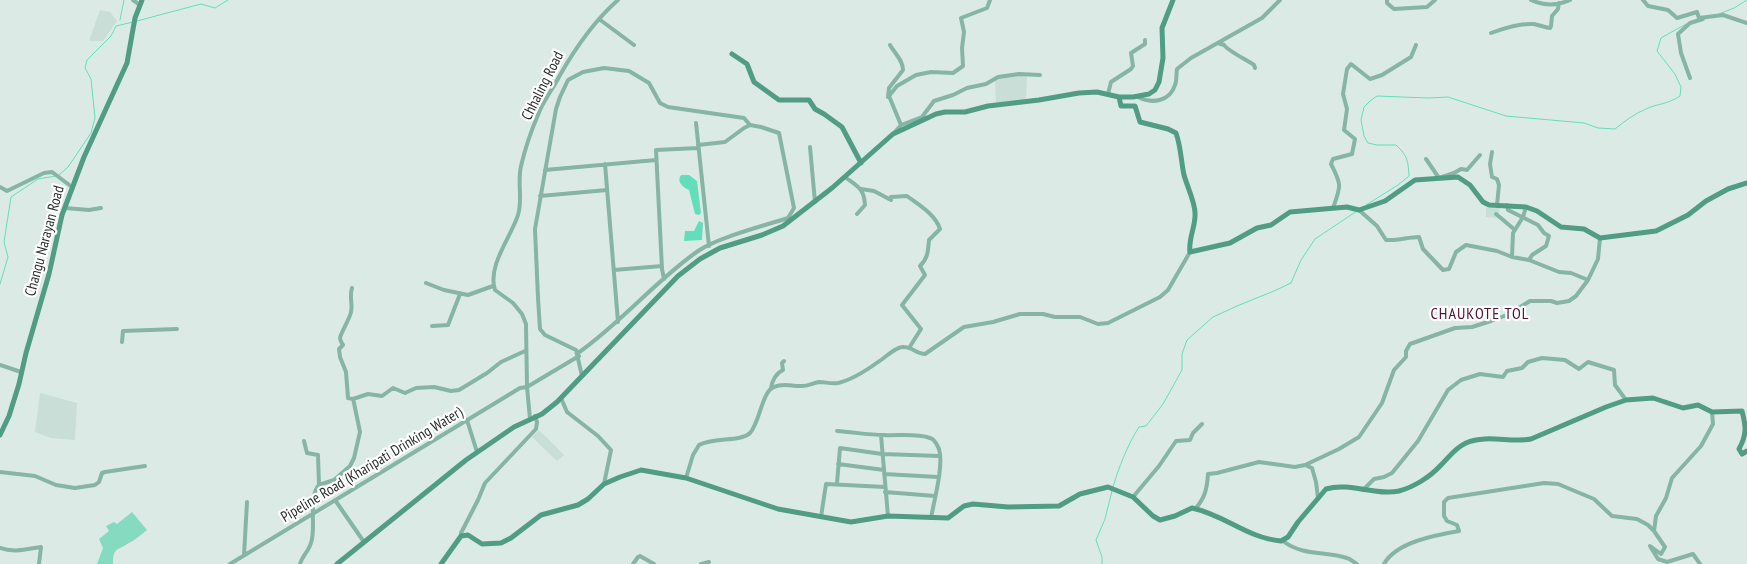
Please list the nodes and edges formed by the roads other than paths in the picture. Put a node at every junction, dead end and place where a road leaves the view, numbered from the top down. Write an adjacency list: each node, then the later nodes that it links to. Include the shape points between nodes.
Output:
1 (133, 0): 11 (street)
2 (618, 0): 14 (street, Chhaling Road)
3 (990, 0): 29 (street, via 987,8 961,18 963,66 953,73 916,75 897,86)
4 (1173, 0): 28 (main road, via 1162,28 1163,58 1159,82 1155,90)
5 (1280, 0): 18 (street, via 1262,18)
6 (1386, 0): 7 (street, via 1394,9 1427,8)
7 (1434, 0)
8 (1531, 0): 12 (street, via 1542,5)
9 (1570, 0): 12 (street)
10 (1643, 0): 13 (street, via 1648,6 1668,10 1677,18 1697,12 1699,18)
11 (141, 3): 47 (main road, Changu Narayan Road, via 127,63)
12 (1559, 4): 16 (street, via 1550,28 1517,25)
13 (1714, 16): 15 (street, via 1723,15); 25 (street, via 1690,23 1678,34)
14 (599, 19): 19 (street); 73 (street, Chhaling Road, via 572,53 538,115 521,167 518,215 499,256)
15 (1747, 22)
16 (1491, 33)
17 (1145, 40): 26 (street, via 1145,44 1131,54 1131,69 1111,82)
18 (1218, 43): 23 (street, via 1239,54); 28 (street, via 1177,69 1175,86 1167,98 1145,101)
19 (634, 45)
20 (890, 45): 29 (street, via 903,70 889,88)
21 (1416, 45): 57 (street, via 1410,57 1382,75 1370,78 1351,64 1347,69 1344,130 1354,139 1352,154 1333,159 1331,164 1340,189)
22 (732, 54): 40 (main road, via 747,64 754,82 780,100 809,100 814,109 842,127)
23 (1255, 68)
24 (1040, 75): 31 (street, via 998,77 986,84 967,88 934,101 922,117)
25 (1690, 78)
26 (1108, 94): 27 (main road); 33 (main road, via 1079,93 964,112 945,112)
27 (1119, 96): 28 (main road); 65 (main road, via 1121,106 1135,106 1140,122 1176,132 1195,213)
28 (1138, 97)
29 (889, 99): 31 (street)
30 (696, 123): 34 (street)
31 (901, 125): 33 (street)
32 (750, 126): 34 (street, via 725,142); 42 (street, via 744,118 668,107 660,103 649,83 629,71 604,68 583,72 568,80 560,97); 64 (street, Pipeline Road (Kharipati Drinking Water), via 780,135 794,208 788,218)
33 (893, 134): 40 (main road)
34 (698, 147): 39 (street, via 656,150); 64 (street)
35 (810, 147): 51 (street)
36 (1492, 152): 52 (street, via 1492,177 1498,179 1499,184)
37 (1480, 155): 44 (street, via 1467,170 1461,169)
38 (1426, 159): 44 (street)
39 (656, 160): 41 (street); 68 (street)
40 (861, 163): 43 (main road)
41 (606, 164): 42 (street); 49 (street)
42 (544, 170): 50 (street)
43 (845, 177): 48 (street); 51 (main road)
44 (1439, 178): 52 (main road, via 1458,178 1470,185 1483,202); 58 (main road, via 1415,180 1385,201)
45 (1747, 184): 63 (main road, via 1728,189 1656,231)
46 (0, 187): 47 (street, via 7,191 52,172)
47 (72, 187): 55 (main road, Changu Narayan Road)
48 (861, 189): 59 (street, via 865,205); 80 (street, via 874,191 891,200 891,197 907,196 930,213 940,229 929,240 928,253 920,266 924,275 902,305 920,329)
49 (607, 190): 50 (street); 69 (street)
50 (540, 196): 82 (street, via 535,229 540,329 544,335 576,350)
51 (815, 202): 86 (main road, via 778,228 720,248 693,263)
52 (1497, 205): 53 (main road)
53 (1507, 205): 54 (main road); 61 (street, via 1508,210)
54 (1526, 207): 61 (street); 63 (main road, via 1560,227 1584,229)
55 (65, 208): 56 (street); 85 (main road, Changu Narayan Road)
56 (101, 208)
57 (1333, 208): 58 (main road); 65 (main road, via 1290,212 1271,225 1257,228 1230,243)
58 (1358, 210): 66 (street, via 1377,226 1386,240 1419,237 1423,249 1443,270 1449,268 1456,252 1466,245)
59 (857, 214)
60 (1496, 214): 62 (street)
61 (1523, 216): 62 (street); 67 (street, via 1549,236 1546,246)
62 (1515, 230): 66 (street)
63 (1600, 238): 71 (street, via 1598,259)
64 (709, 246): 70 (street, Pipeline Road (Kharipati Drinking Water))
65 (1190, 252): 80 (street, via 1168,290 1160,297 1108,323 1020,314 964,327 925,354)
66 (1512, 257): 67 (street)
67 (1529, 260): 71 (street)
68 (662, 266): 69 (street); 70 (street)
69 (614, 270): 76 (street)
70 (664, 279): 76 (street, Pipeline Road (Kharipati Drinking Water))
71 (1588, 280): 106 (street, via 1569,301 1530,301 1508,315 1455,328 1410,344 1406,357 1394,370 1382,403 1359,437)
72 (426, 283): 75 (street)
73 (493, 286): 75 (street, via 468,295); 81 (street, via 522,314 526,324)
74 (352, 288): 90 (street, via 352,310 341,334 343,345 339,349 346,372 348,398)
75 (460, 294): 77 (street, via 448,325)
76 (618, 322): 82 (street, Pipeline Road (Kharipati Drinking Water))
77 (432, 326)
78 (176, 329): 79 (street, via 123,331)
79 (122, 342)
80 (908, 348): 88 (street, via 900,348 840,382)
81 (525, 350): 87 (street); 90 (street, via 459,390 416,388 405,393 393,388 382,396 368,394)
82 (578, 355): 86 (street); 87 (street, Pipeline Road (Kharipati Drinking Water))
83 (784, 361): 88 (street, via 783,370)
84 (0, 365): 85 (street)
85 (21, 372): 97 (main road, Changu Narayan Road, via 9,416)
86 (582, 376): 89 (main road)
87 (526, 387): 93 (street); 94 (street, Pipeline Road (Kharipati Drinking Water))
88 (771, 388): 110 (street, via 749,433 741,438 699,445)
89 (561, 398): 93 (main road, via 548,410); 113 (street, via 567,412 611,450)
90 (353, 399): 112 (street, via 360,432 354,458 334,480)
91 (1626, 400): 92 (main road, via 1653,398 1683,408 1698,405); 115 (main road, via 1531,439 1467,443 1454,450 1431,474 1407,488 1390,492); 115 (street, via 1615,385 1614,370 1588,362 1579,368 1565,360 1542,358 1528,362 1522,368 1506,371 1503,377 1480,374 1461,380 1448,390 1418,441 1392,473 1374,478)
92 (1712, 412): 100 (main road, via 1742,411 1746,426 1739,449 1742,454); 126 (street, via 1713,424 1700,446 1672,478 1656,516)
93 (532, 417): 101 (main road); 127 (street, via 537,422 536,429 485,482)
94 (468, 420): 101 (street); 119 (street, Pipeline Road (Kharipati Drinking Water))
95 (1202, 424): 117 (street, via 1190,440 1176,441 1160,466)
96 (837, 431): 98 (street)
97 (0, 435)
98 (881, 435): 102 (street); 103 (street, via 932,438)
99 (304, 441): 112 (street, via 307,453 318,455)
100 (1747, 451)
101 (477, 452): 129 (main road)
102 (882, 454): 103 (street); 104 (street, via 840,448); 108 (street)
103 (940, 456): 109 (street)
104 (838, 464): 108 (street); 111 (street)
105 (145, 466): 107 (street, via 105,472 95,485 75,488 34,476)
106 (1305, 466): 118 (street, via 1312,468); 121 (street, via 1259,462 1208,474 1203,500)
107 (0, 472)
108 (884, 472): 109 (street); 114 (street)
109 (938, 477): 116 (street)
110 (686, 478): 113 (main road, via 641,470); 124 (main road, via 778,509)
111 (837, 483): 114 (street); 124 (street, via 829,482 825,487)
112 (319, 484): 122 (street, via 314,492)
113 (604, 484): 127 (main road, via 584,502 541,516 501,543 482,544 468,535)
114 (885, 490): 116 (street); 123 (street)
115 (1363, 490): 118 (main road, via 1329,488)
116 (935, 496): 125 (street)
117 (1133, 497): 121 (main road, via 1160,520); 125 (main road, via 1108,487 1080,494 1059,506 973,504 964,506 950,518)
118 (1318, 498): 128 (main road)
119 (335, 500): 122 (street, Pipeline Road (Kharipati Drinking Water)); 129 (street)
120 (247, 502): 131 (street)
121 (1195, 509): 128 (main road, via 1222,518 1253,535)
122 (314, 512): 131 (street, Pipeline Road (Kharipati Drinking Water)); 135 (street, via 311,547)
123 (888, 516): 124 (main road, via 851,522); 125 (main road)
124 (821, 517)
125 (931, 518)
126 (1654, 531): 142 (street, via 1637,519 1612,516 1594,499 1558,484 1544,484 1448,498 1444,502 1444,516 1457,525 1459,531 1398,548); 143 (street, via 1665,548 1661,554 1650,546 1658,559 1667,562 1693,554)
127 (461, 536): 137 (main road)
128 (1283, 541): 141 (street, via 1291,547 1349,558)
129 (364, 542): 136 (main road)
130 (0, 548): 133 (street, via 18,551 41,546)
131 (244, 555): 134 (street, Pipeline Road (Kharipati Drinking Water))
132 (709, 562): 140 (street)
133 (38, 564)
134 (230, 564)
135 (300, 564)
136 (337, 564)
137 (441, 564)
138 (633, 564): 139 (street, via 640,556)
139 (654, 564)
140 (701, 564)
141 (1357, 564)
142 (1384, 564)
143 (1700, 564)

